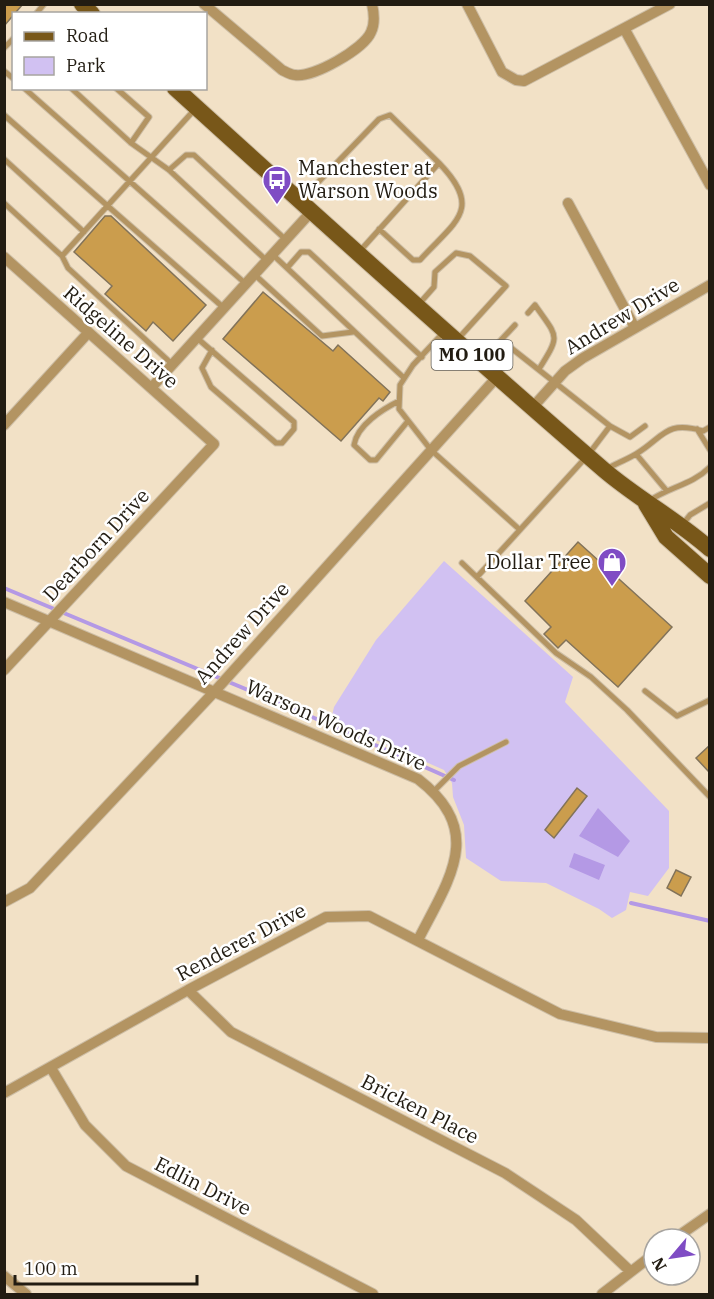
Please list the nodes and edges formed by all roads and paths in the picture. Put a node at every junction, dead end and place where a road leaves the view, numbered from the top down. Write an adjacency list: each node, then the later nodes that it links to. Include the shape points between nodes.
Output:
1 (204, 4): 2 (street, via 282,70 295,76 320,71 361,45 371,33 375,14)
2 (372, 4)
3 (467, 4): 5 (street, via 502,72 516,80 524,81)
4 (670, 4): 5 (street)
5 (625, 30): 18 (street)
6 (26, 90): 17 (lane)
7 (73, 90): 12 (lane)
8 (118, 90): 12 (lane, via 149,117)
9 (177, 90): 10 (main road, MO 100)
10 (196, 108): 13 (lane); 22 (main road, MO 100)
11 (4, 115): 21 (lane)
12 (131, 143): 13 (lane)
13 (150, 158): 16 (lane); 17 (lane)
14 (4, 159): 24 (lane)
15 (439, 163): 22 (lane, via 390,115 379,119); 23 (lane); 23 (lane, via 459,187 463,212 420,260 413,260)
16 (170, 170): 25 (lane, via 186,154 194,155); 29 (lane)
17 (129, 183): 21 (lane); 32 (lane)
18 (710, 185)
19 (568, 202): 38 (street)
20 (4, 203): 27 (lane)
21 (110, 205): 24 (lane); 35 (lane)
22 (305, 207): 25 (street); 26 (main road, MO 100)
23 (379, 229): 26 (lane)
24 (84, 232): 27 (lane)
25 (285, 239): 29 (street)
26 (358, 253): 34 (main road, MO 100)
27 (62, 256): 47 (lane, via 68,268)
28 (4, 257): 40 (street, Ridgeline Drive)
29 (269, 257): 30 (lane); 31 (street)
30 (287, 268): 39 (lane); 45 (lane, via 301,252 309,252)
31 (254, 274): 32 (street); 39 (lane, via 322,336)
32 (246, 284): 35 (street)
33 (710, 285): 38 (street, Andrew Drive)
34 (417, 306): 41 (main road, MO 100); 41 (lane, via 434,287 435,272 456,253 470,256 506,286)
35 (225, 308): 42 (street)
36 (528, 313): 48 (lane, via 535,305 554,332 556,342)
37 (515, 325): 43 (lane)
38 (634, 326): 51 (street, Andrew Drive)
39 (353, 332): 50 (lane)
40 (88, 333): 52 (street, Ridgeline Drive); 56 (street)
41 (451, 336): 45 (lane); 46 (main road, MO 100)
42 (197, 338): 44 (lane); 47 (street)
43 (501, 340): 46 (lane); 48 (lane)
44 (212, 350): 44 (lane, via 294,422 294,429 282,443 276,443 211,387 202,368)
45 (422, 357): 50 (lane)
46 (479, 362): 49 (main road, MO 100)
47 (173, 365): 52 (street)
48 (539, 369): 51 (lane)
49 (497, 377): 54 (main road, MO 100); 62 (street, Andrew Drive)
50 (404, 378): 53 (lane)
51 (555, 381): 54 (street, Andrew Drive); 57 (lane)
52 (152, 387): 61 (street, Ridgeline Drive)
53 (399, 401): 55 (lane, via 399,409); 55 (lane, via 377,415 356,436 354,445 370,460 376,460)
54 (532, 408): 65 (main road, MO 100)
55 (408, 422): 62 (lane)
56 (4, 425)
57 (610, 426): 58 (lane, via 630,437); 65 (lane)
58 (645, 426)
59 (710, 427): 60 (lane)
60 (697, 429): 63 (lane); 64 (lane, via 667,429)
61 (214, 444): 79 (street, Dearborn Drive)
62 (431, 450): 73 (lane); 81 (street, Andrew Drive)
63 (710, 450)
64 (636, 454): 67 (lane); 68 (lane)
65 (588, 455): 67 (main road, MO 100); 73 (lane)
66 (710, 467): 68 (lane, via 689,483)
67 (604, 470): 69 (main road, MO 100)
68 (666, 490): 69 (lane)
69 (645, 503): 72 (main road, MO 100); 76 (main road, MO 100, via 666,537)
70 (707, 504): 71 (lane); 72 (lane)
71 (710, 511)
72 (682, 525): 74 (main road, MO 100)
73 (519, 529): 77 (lane)
74 (710, 549)
75 (462, 563): 77 (lane)
76 (710, 576)
77 (477, 577): 86 (lane, via 556,653 591,677 627,710)
78 (4, 602): 79 (street, Warson Woods Drive)
79 (52, 618): 80 (street, Dearborn Drive); 81 (street, Warson Woods Drive)
80 (4, 670)
81 (222, 684): 85 (street, Warson Woods Drive, via 418,779); 87 (street, Andrew Drive, via 30,888)
82 (645, 691): 83 (lane, via 677,716)
83 (710, 700)
84 (506, 742): 85 (lane, via 459,766)
85 (434, 791): 88 (street, Warson Woods Drive, via 453,822 457,846 454,868)
86 (710, 797)
87 (4, 902)
88 (418, 940): 89 (street, Renderer Drive, via 369,916 326,917); 90 (street, Renderer Drive, via 561,1014 656,1037)
89 (188, 990): 91 (street, Renderer Drive); 96 (street, Bricken Place, via 231,1032 505,1173 576,1220)
90 (710, 1038)
91 (51, 1068): 92 (street, Renderer Drive); 99 (street, Edlin Drive, via 85,1125 126,1166)
92 (4, 1093)
93 (709, 1214): 94 (street)
94 (691, 1227)
95 (642, 1262): 96 (street)
96 (630, 1271): 100 (street)
97 (4, 1276): 98 (street)
98 (26, 1294)
99 (373, 1294)
100 (602, 1294)

